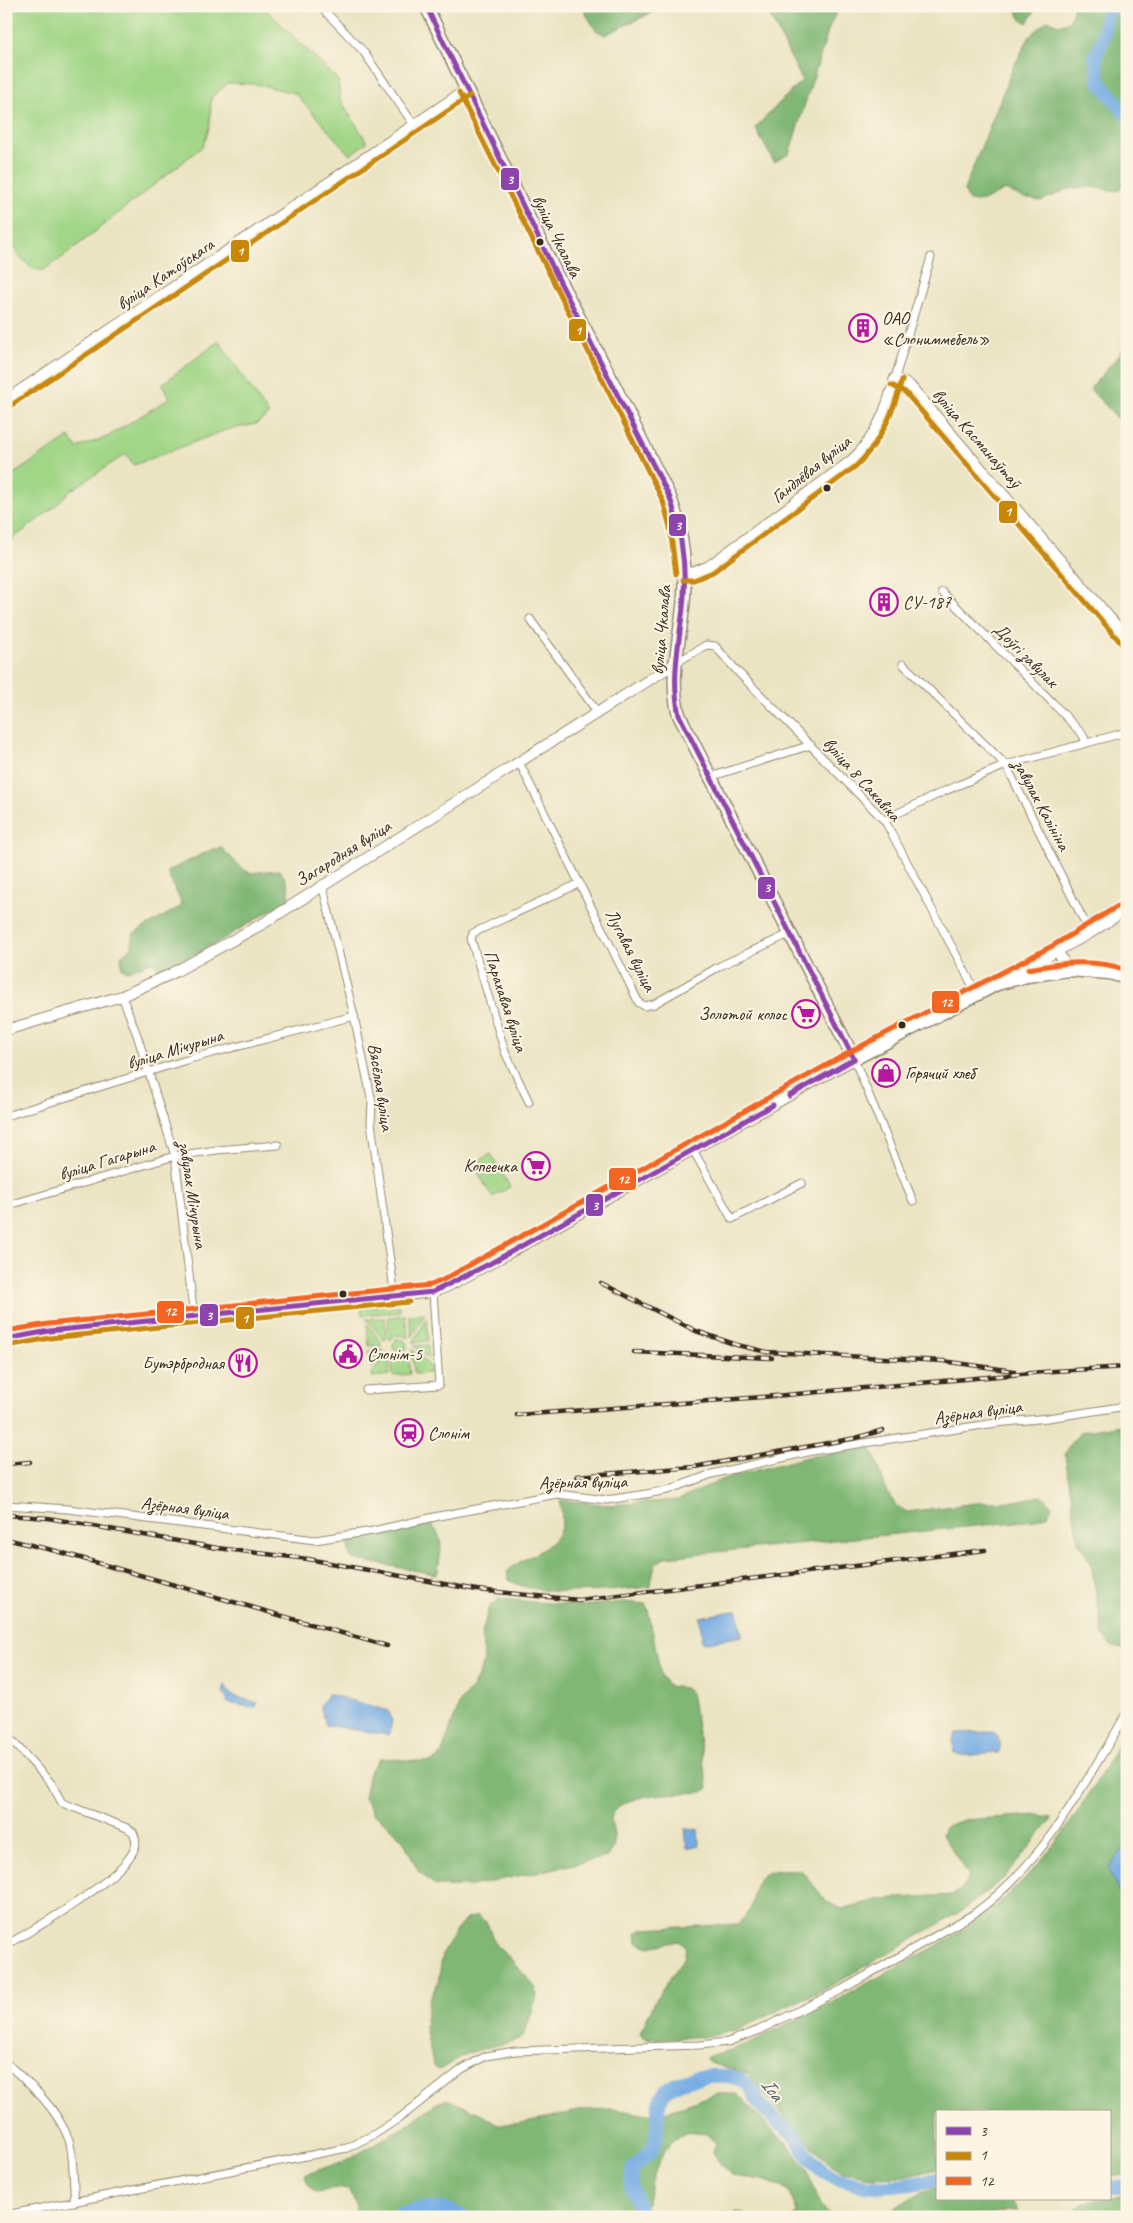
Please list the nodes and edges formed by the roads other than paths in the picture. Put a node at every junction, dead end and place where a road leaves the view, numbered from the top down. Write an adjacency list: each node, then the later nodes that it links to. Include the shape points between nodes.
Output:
1 (320, 6): 4 (street, via 363,51)
2 (426, 6): 3 (highway, вуліца Чкалава)
3 (466, 90): 4 (main road, вуліца Катоўскага); 8 (highway, вуліца Чкалава, via 670,498 681,539)
4 (414, 125): 7 (main road, вуліца Катоўскага)
5 (931, 256): 6 (street, Гандлёвая вуліца)
6 (895, 378): 8 (main road, Гандлёвая вуліца, via 876,430 862,451 710,566); 11 (main road, вуліца Касманаўтаў, via 910,386)
7 (6, 400)
8 (683, 574): 12 (highway, вуліца Чкалава)
9 (942, 592): 16 (street, Доўгі завулак, via 1052,702 1083,735)
10 (530, 619): 14 (street)
11 (1127, 638)
12 (676, 663): 14 (main road, Загародняя вуліца); 17 (street, вуліца 8 Сакавіка, via 706,645 715,646); 20 (highway, вуліца Чкалава, via 674,688 679,715)
13 (903, 664): 19 (street, завулак Калініна)
14 (598, 713): 18 (main road, Загародняя вуліца)
15 (1127, 732): 16 (street)
16 (1086, 743): 19 (street)
17 (811, 745): 20 (street); 21 (street, вуліца 8 Сакавіка)
18 (519, 762): 22 (street, Лугавая вуліца); 23 (main road, Загародняя вуліца)
19 (1006, 765): 21 (street, via 898,812); 25 (street, завулак Калініна)
20 (710, 777): 26 (highway, вуліца Чкалава)
21 (885, 821): 31 (street, вуліца 8 Сакавіка)
22 (580, 883): 26 (street, Лугавая вуліца, via 640,1003 645,1006); 37 (street, Парахавая вуліца, via 473,933 471,939 505,1052)
23 (322, 884): 32 (main road, Загародняя вуліца, via 220,948); 33 (street, Вясёлая вуліца)
24 (1127, 909): 25 (main road)
25 (1090, 933): 27 (main road)
26 (789, 934): 35 (highway, вуліца Чкалава)
27 (1058, 952): 28 (main road); 30 (main road)
28 (1068, 970): 29 (highway, via 1109,973); 30 (highway)
29 (1127, 978)
30 (997, 984): 31 (highway)
31 (977, 994): 35 (highway)
32 (122, 996): 34 (main road, Загародняя вуліца); 36 (street, завулак Мічурына)
33 (354, 1016): 36 (street, вуліца Мічурына); 46 (street, Вясёлая вуліца, via 372,1102 371,1123)
34 (6, 1030)
35 (854, 1059): 40 (main road); 43 (street, вуліца Чкалава)
36 (149, 1072): 38 (street, вуліца Мічурына); 41 (street, завулак Мічурына)
37 (529, 1102)
38 (6, 1116)
39 (278, 1145): 41 (street, вуліца Гагарына)
40 (693, 1150): 42 (street, via 732,1218); 45 (main road)
41 (175, 1156): 44 (street, вуліца Гагарына); 47 (street, завулак Мічурына)
42 (802, 1183)
43 (913, 1201)
44 (6, 1206)
45 (433, 1292): 46 (main road); 49 (street, via 439,1385)
46 (394, 1296): 47 (main road)
47 (194, 1317): 48 (main road, via 49,1330)
48 (6, 1339)
49 (366, 1390)
50 (1127, 1406): 51 (street, Азёрная вуліца, via 812,1451 712,1474 668,1490 646,1494 607,1500 557,1494 373,1532 315,1540 68,1509)
51 (6, 1506)
52 (1127, 1712): 56 (street, via 1050,1838 1016,1879 991,1901 849,1985 760,2030 728,2042 700,2045 515,2051 486,2056 462,2069 401,2117 346,2148)
53 (7, 1738): 54 (street, via 51,1783 62,1804 127,1828 133,1832 136,1845 122,1867 55,1917)
54 (6, 1945)
55 (6, 2063): 56 (street, via 41,2095 55,2113 69,2142)
56 (75, 2202): 57 (street)
57 (6, 2215)

